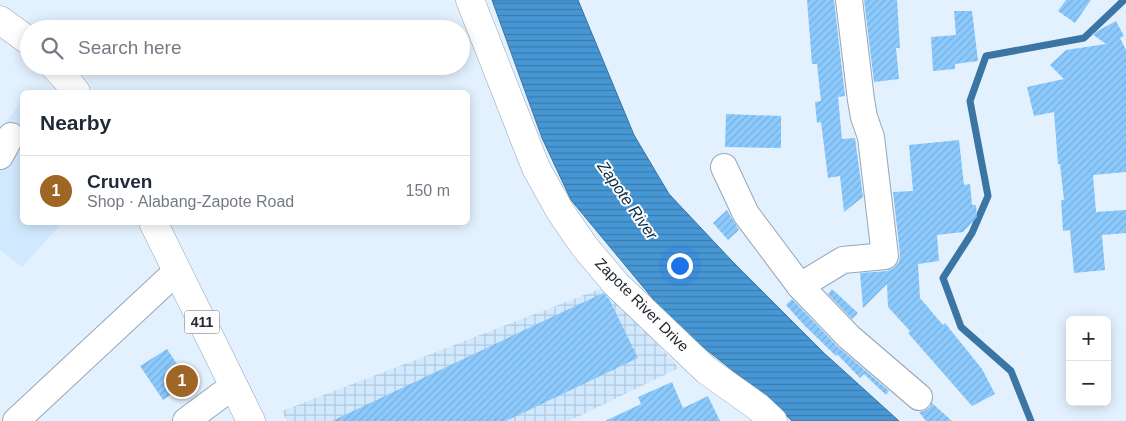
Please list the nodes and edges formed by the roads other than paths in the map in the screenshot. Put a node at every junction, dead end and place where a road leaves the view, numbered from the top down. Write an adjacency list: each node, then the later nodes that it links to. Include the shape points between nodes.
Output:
1 (470, 0): 16 (main road, Zapote River Drive, via 536,168 584,246 616,284 706,370)
2 (849, 0): 10 (lane, via 861,100 871,137 885,256 843,260)
3 (0, 20): 4 (main road)
4 (20, 34)
5 (62, 75): 6 (main road)
6 (74, 90)
7 (724, 166): 10 (lane, via 746,214)
8 (154, 225): 9 (main road, 411)
9 (176, 271): 11 (main road, 411); 13 (lane)
10 (800, 286): 12 (lane, via 849,337)
11 (235, 388): 14 (lane); 15 (main road, 411)
12 (919, 398)
13 (16, 421)
14 (186, 421)
15 (251, 421)
16 (773, 421)

